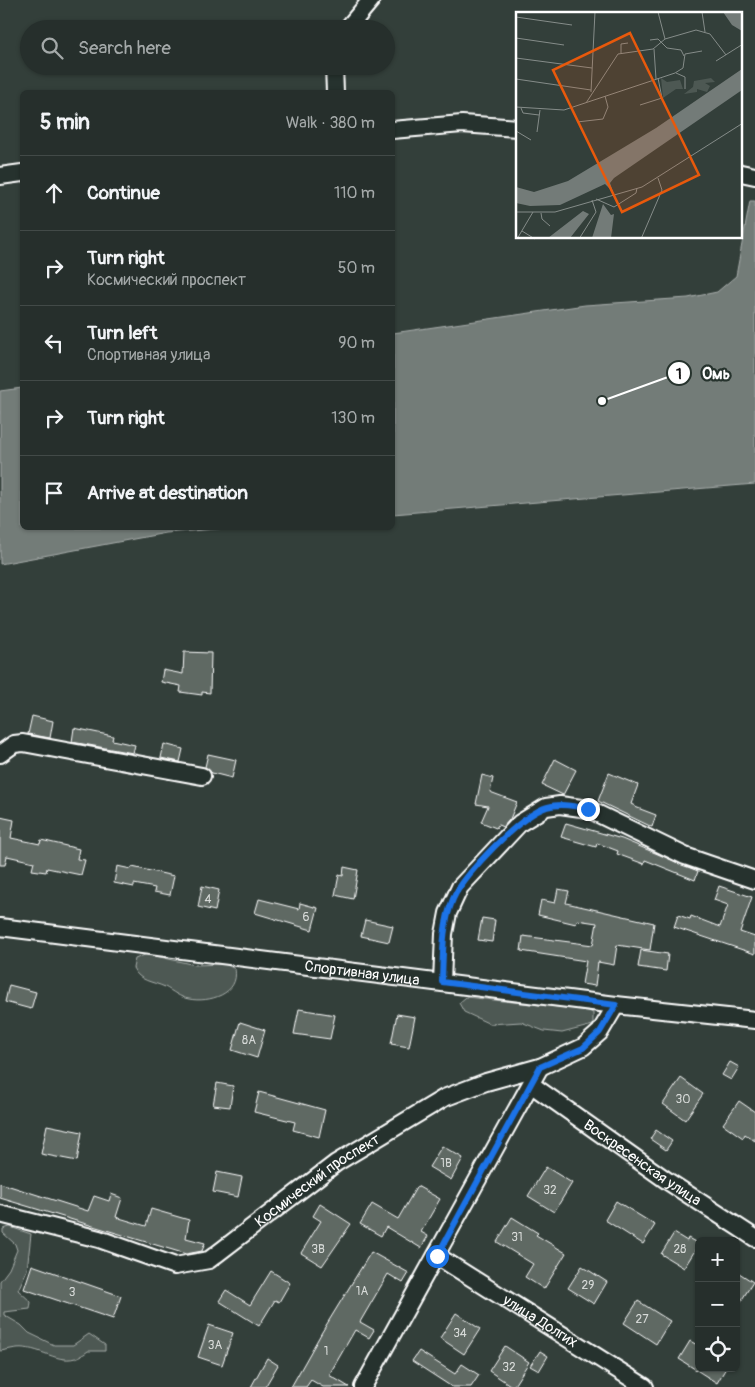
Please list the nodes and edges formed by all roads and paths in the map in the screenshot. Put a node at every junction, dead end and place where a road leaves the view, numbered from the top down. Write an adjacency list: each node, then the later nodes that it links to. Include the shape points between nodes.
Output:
1 (371, 0): 2 (street)
2 (354, 20)
3 (334, 75): 4 (street)
4 (335, 90)
5 (516, 128): 6 (street, via 462,124)
6 (395, 130)
7 (20, 173): 9 (street)
8 (742, 173): 10 (street)
9 (0, 176)
10 (755, 176)
11 (0, 754): 12 (street, via 23,742)
12 (202, 776)
13 (755, 880): 15 (street, via 685,856 588,809 560,805 546,807 514,828 460,887 448,914 444,934)
14 (0, 927): 15 (street, Спортивная улица)
15 (442, 982): 16 (street, Спортивная улица)
16 (616, 1005): 17 (street, Спортивная улица); 18 (street, Космический проспект, via 600,1032 583,1048)
17 (755, 1020)
18 (540, 1067): 19 (street); 20 (street, Космический проспект, via 452,1095 399,1124 336,1163 209,1260 175,1266 99,1239)
19 (532, 1085): 21 (street, Воскресенская улица); 22 (street)
20 (0, 1214)
21 (755, 1238)
22 (437, 1256): 23 (street); 24 (street, улица Долгих)
23 (363, 1387)
24 (645, 1387)

